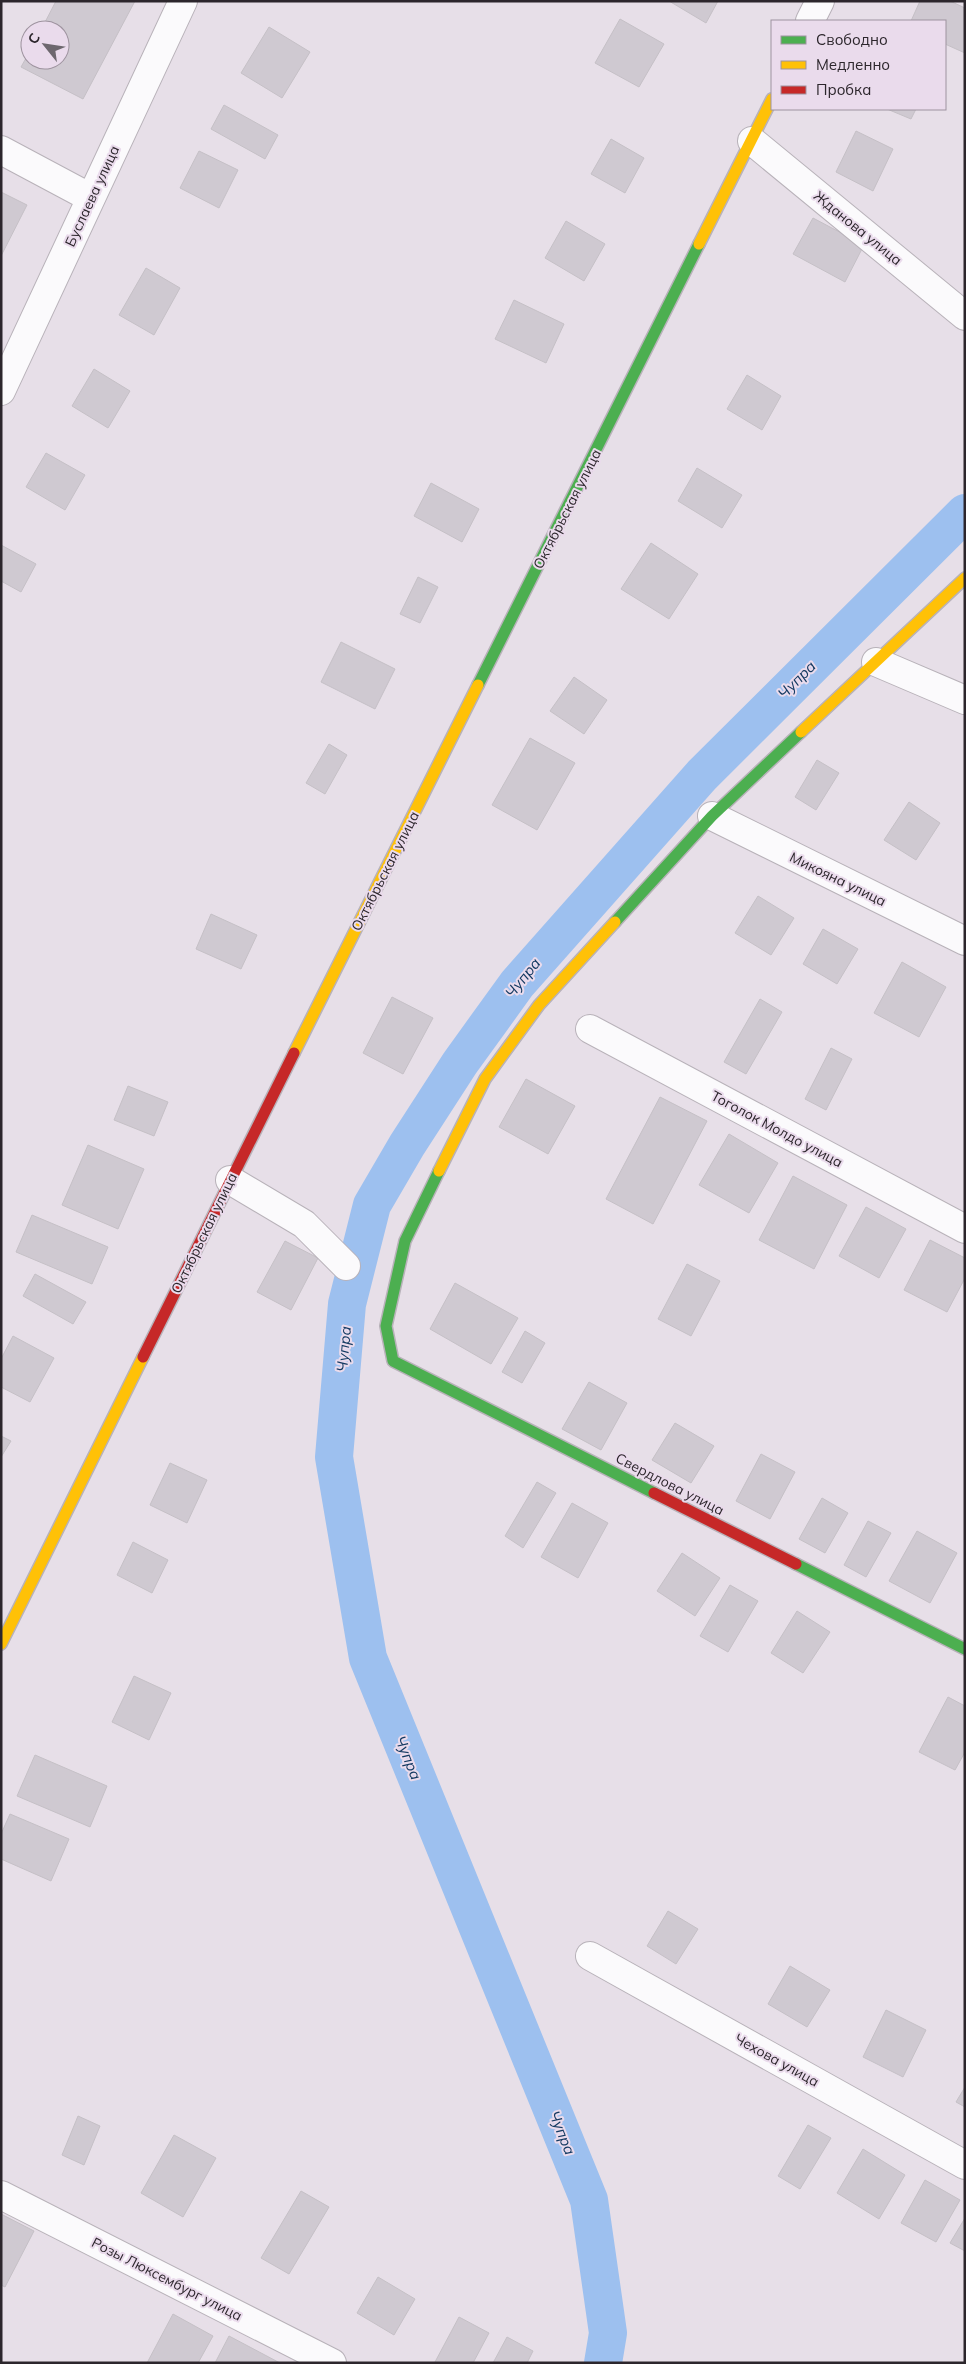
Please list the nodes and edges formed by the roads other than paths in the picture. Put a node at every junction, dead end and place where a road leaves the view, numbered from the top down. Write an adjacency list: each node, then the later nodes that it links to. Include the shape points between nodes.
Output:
1 (183, 1): 7 (street, Буслаева улица)
2 (820, 1): 3 (street)
3 (810, 20)
4 (771, 101): 5 (street, Октябрьская улица)
5 (752, 141): 8 (street, Жданова улица); 16 (street, Октябрьская улица)
6 (1, 150): 7 (street)
7 (91, 198): 9 (street, Буслаева улица)
8 (965, 316)
9 (1, 391)
10 (965, 578): 11 (street)
11 (876, 662): 12 (street); 13 (street)
12 (965, 700)
13 (712, 816): 14 (street, Микояна улица); 20 (street, Свердлова улица, via 539,1005 485,1079 405,1241 386,1326 393,1361)
14 (965, 941)
15 (590, 1029): 17 (street, Тоголок Молдо улица)
16 (230, 1180): 18 (street, via 304,1224); 19 (street, Октябрьская улица)
17 (965, 1229)
18 (346, 1266)
19 (1, 1644)
20 (965, 1649)
21 (590, 1956): 22 (street, Чехова улица)
22 (965, 2165)
23 (1, 2196): 24 (street, Розы Люксембург улица)
24 (332, 2363)

